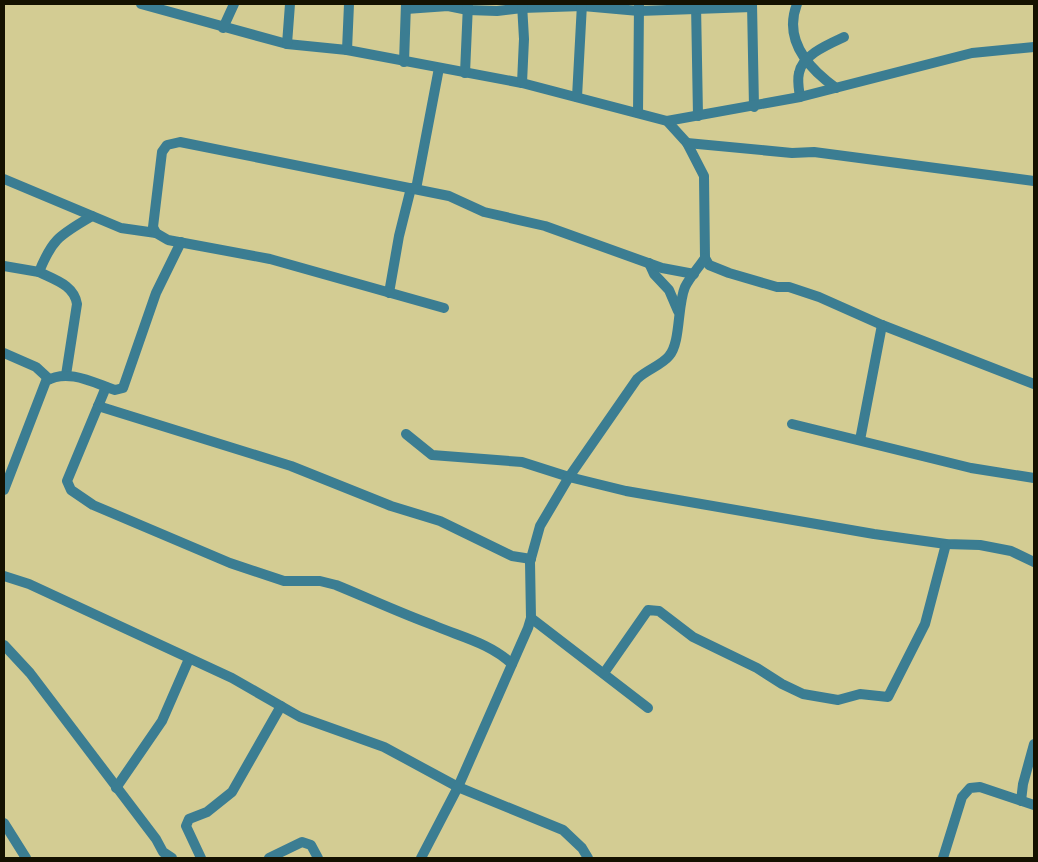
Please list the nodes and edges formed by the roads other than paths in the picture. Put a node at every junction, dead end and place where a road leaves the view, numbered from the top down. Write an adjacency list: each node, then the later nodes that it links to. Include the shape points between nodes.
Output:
1 (141, 4): 13 (street)
2 (234, 4): 14 (street)
3 (290, 4): 16 (street)
4 (349, 4): 18 (street)
5 (797, 4): 19 (street, via 792,15 792,30)
6 (582, 5): 8 (street); 12 (street); 25 (street)
7 (406, 6): 11 (street); 20 (street)
8 (522, 6): 11 (street, via 497,11); 23 (street)
9 (696, 6): 10 (street); 12 (street); 29 (street)
10 (752, 6): 27 (street)
11 (468, 7): 22 (street)
12 (639, 7): 28 (street)
13 (178, 9): 14 (street)
14 (223, 28): 16 (street)
15 (844, 37): 19 (street, via 820,48)
16 (287, 44): 18 (street)
17 (1034, 47): 24 (street, via 972,53)
18 (347, 50): 20 (street)
19 (806, 61): 24 (street); 26 (street, via 798,76)
20 (404, 62): 21 (street)
21 (439, 68): 22 (street); 34 (street)
22 (465, 72): 23 (street)
23 (522, 83): 25 (street)
24 (836, 88): 26 (street)
25 (577, 97): 28 (street)
26 (800, 97): 27 (street)
27 (754, 107): 29 (street)
28 (638, 112): 30 (street)
29 (698, 116): 30 (street)
30 (667, 121): 31 (street)
31 (687, 143): 33 (street, via 792,153 814,152); 38 (street, via 704,176)
32 (4, 179): 35 (street)
33 (1034, 181)
34 (413, 189): 36 (street, via 180,142 167,145 162,152 153,218); 39 (street, via 448,196 484,212 545,226); 43 (street, via 399,236)
35 (92, 216): 36 (street, via 121,228); 41 (street, via 57,238 47,250)
36 (156, 233): 37 (street, via 168,240)
37 (181, 242): 43 (street, via 270,259); 51 (street, via 156,293 123,388)
38 (705, 258): 42 (street); 46 (street, via 709,265 730,273 798,290)
39 (650, 263): 42 (street); 45 (street)
40 (4, 266): 41 (street)
41 (39, 272): 48 (street, via 71,288 76,296)
42 (694, 274): 45 (street)
43 (389, 293): 44 (street)
44 (444, 308)
45 (678, 310): 56 (street, via 674,345 669,356 638,379)
46 (882, 325): 50 (street); 55 (street)
47 (4, 354): 49 (street, via 36,367)
48 (66, 375): 49 (street); 51 (street)
49 (49, 379): 58 (street, via 43,387)
50 (1034, 384)
51 (106, 387): 52 (street)
52 (98, 406): 60 (street, via 291,466 391,506 440,521 512,556); 66 (street, via 67,481 71,490 93,505 230,563 284,581 320,581 336,585 477,641)
53 (792, 424): 55 (street)
54 (406, 434): 56 (street, via 432,455 522,462)
55 (860, 440): 57 (street, via 972,468)
56 (569, 477): 59 (street, via 626,491); 60 (street, via 540,526)
57 (1034, 478)
58 (4, 490)
59 (946, 544): 61 (street, via 980,545 1011,551); 67 (street, via 925,624 888,697 860,694 838,700 803,694 693,637 654,610 648,610)
60 (531, 559): 63 (street)
61 (1034, 562)
62 (4, 576): 65 (street, via 29,584)
63 (531, 618): 66 (street); 67 (street)
64 (4, 645): 72 (street, via 30,673)
65 (189, 659): 68 (street, via 232,678); 72 (street, via 162,721)
66 (512, 664): 71 (street)
67 (604, 673): 69 (street)
68 (280, 706): 71 (street, via 300,717 384,748); 80 (street, via 232,792 207,812 186,822)
69 (648, 708)
70 (1034, 744): 73 (street)
71 (458, 787): 83 (street); 84 (street, via 563,830)
72 (116, 788): 76 (street)
73 (1021, 801): 74 (street); 85 (street, via 980,787 970,788 962,797)
74 (1034, 805)
75 (4, 823): 77 (street)
76 (160, 848): 78 (street); 79 (street)
77 (26, 858)
78 (155, 858)
79 (172, 858)
80 (201, 858)
81 (269, 858): 82 (street, via 302,842 311,845)
82 (318, 858)
83 (421, 858)
84 (588, 858)
85 (943, 858)

